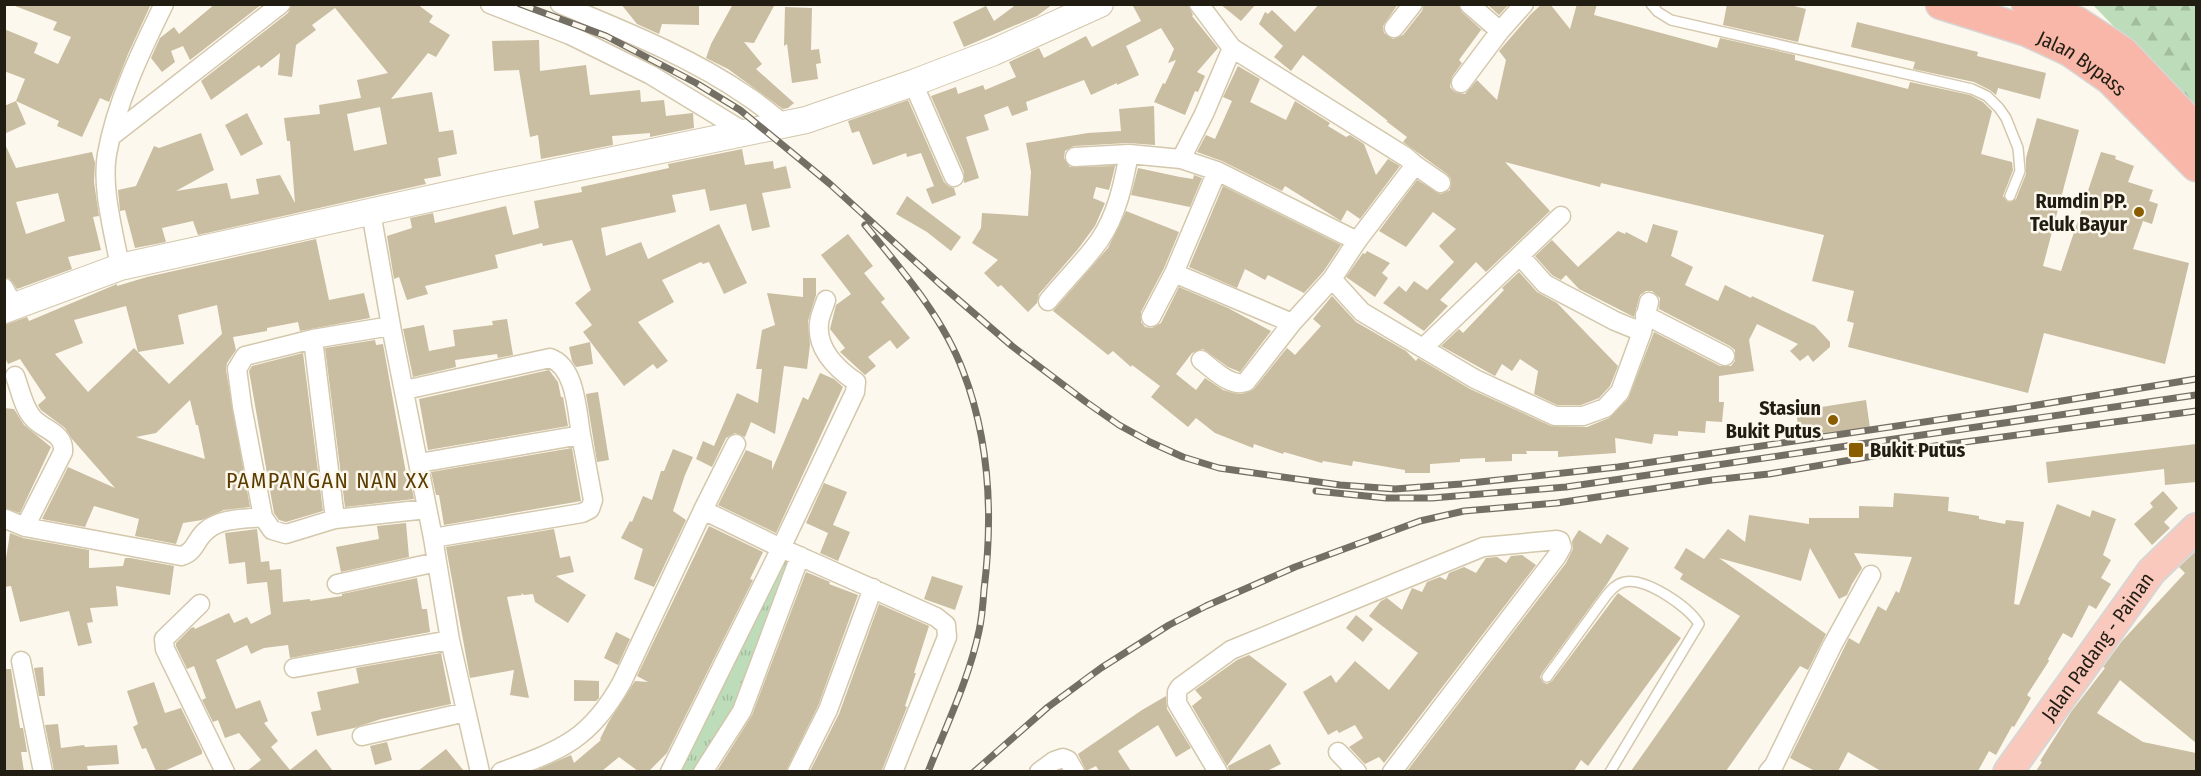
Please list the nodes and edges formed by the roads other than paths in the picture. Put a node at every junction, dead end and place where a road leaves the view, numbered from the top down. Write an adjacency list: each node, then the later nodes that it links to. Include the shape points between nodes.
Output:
1 (164, 4): 21 (street, via 143,47)
2 (281, 4): 21 (street)
3 (490, 4): 20 (street, via 570,35 651,75)
4 (560, 4): 18 (street, via 705,70)
5 (1100, 4): 16 (main road)
6 (1199, 4): 15 (street)
7 (1413, 4): 13 (street)
8 (1469, 4): 14 (street)
9 (1524, 4): 14 (street)
10 (1651, 4): 30 (lane, via 1671,20 1972,89 1987,96 2006,118 2018,148 2020,171)
11 (1941, 4): 26 (highway, Jalan Bypass, via 2027,31 2070,51 2110,79)
12 (2027, 4): 19 (highway, Jalan Bypass, via 2077,22 2123,52)
13 (1394, 28)
14 (1500, 31): 17 (street)
15 (1232, 48): 24 (street); 25 (street)
16 (913, 83): 18 (main road); 28 (street)
17 (1461, 83)
18 (784, 124): 20 (main road)
19 (2196, 129)
20 (743, 131): 31 (main road)
21 (112, 135): 35 (street, via 107,155 107,198)
22 (1129, 154): 23 (street); 24 (street); 40 (street, via 1112,218 1099,241)
23 (1075, 158)
24 (1181, 159): 27 (street)
25 (1415, 165): 29 (street); 33 (street)
26 (2196, 166)
27 (1217, 171): 33 (street); 36 (street)
28 (954, 177)
29 (1441, 183)
30 (2010, 196)
31 (371, 212): 35 (main road); 44 (street)
32 (1561, 216): 34 (street)
33 (1357, 242): 37 (street)
34 (1520, 256): 41 (street, via 1545,284 1616,321); 46 (street)
35 (120, 267): 39 (main road)
36 (1174, 273): 42 (street); 43 (street)
37 (1332, 279): 43 (street); 46 (street, via 1362,312)
38 (826, 300): 62 (street, via 819,337 834,364 856,382 855,392)
39 (8, 301)
40 (1048, 301)
41 (1645, 316): 46 (street, via 1620,392 1605,408 1584,416 1555,416 1475,379); 47 (street)
42 (1151, 317)
43 (1292, 323): 48 (street, via 1246,382 1233,383)
44 (391, 326): 45 (street); 50 (street)
45 (313, 339): 56 (street, via 245,356 237,369); 58 (street)
46 (1424, 347)
47 (1725, 356)
48 (1201, 360)
49 (15, 376): 59 (street, via 32,417 56,434 63,445)
50 (405, 390): 51 (street, via 550,358 566,369); 53 (street)
51 (582, 435): 53 (street); 61 (street, via 593,500 590,509)
52 (736, 444): 55 (street)
53 (419, 463): 54 (street)
54 (427, 509): 58 (street); 61 (street)
55 (704, 510): 62 (street); 79 (street, via 622,682 605,708 580,736 559,750)
56 (263, 517): 58 (street, via 272,530 286,534); 59 (street, via 213,526 205,531 194,550 181,556)
57 (6, 519): 59 (street)
58 (335, 519)
59 (25, 526)
60 (2196, 528): 91 (main road, Jalan Padang - Painan, via 2151,572)
61 (433, 538): 64 (street)
62 (782, 548): 63 (street); 80 (street)
63 (800, 556): 67 (street); 81 (street, via 742,711)
64 (437, 562): 66 (street); 69 (street)
65 (1871, 575): 90 (street)
66 (337, 584)
67 (873, 588): 82 (street, via 824,719); 83 (street, via 936,617 948,629)
68 (200, 604): 77 (street, via 164,639 165,648)
69 (450, 640): 71 (street); 73 (street)
70 (21, 661): 76 (street)
71 (294, 668)
72 (1547, 677): 89 (lane, via 1617,585 1634,581 1693,614 1699,624)
73 (466, 712): 74 (street); 78 (street)
74 (362, 735)
75 (1338, 752): 87 (street)
76 (43, 771)
77 (225, 771)
78 (480, 771)
79 (501, 771)
80 (670, 771)
81 (703, 771)
82 (798, 771)
83 (892, 771)
84 (1040, 771): 85 (street, via 1063,758)
85 (1075, 771)
86 (1218, 771): 88 (street, via 1177,697 1184,683 1231,650 1483,547 1560,541 1562,547 1557,556)
87 (1357, 771)
88 (1392, 771)
89 (1610, 771)
90 (1768, 771)
91 (2007, 771)

